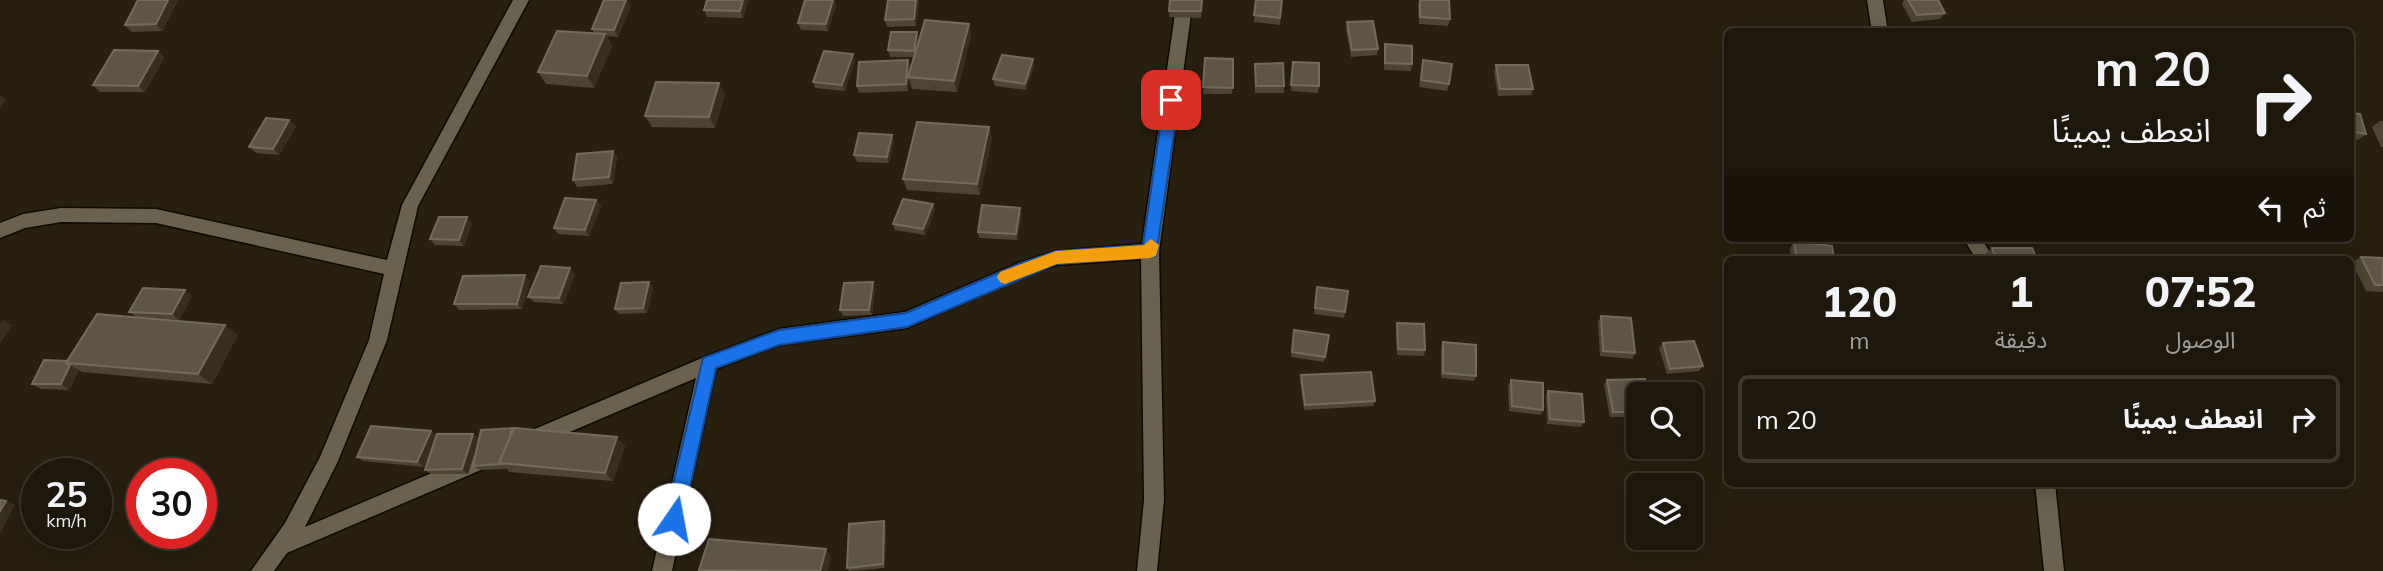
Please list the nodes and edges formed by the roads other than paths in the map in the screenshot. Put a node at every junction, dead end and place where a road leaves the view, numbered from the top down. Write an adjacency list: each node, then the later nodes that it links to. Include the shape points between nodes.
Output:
1 (522, 0): 7 (street, via 410,205)
2 (1185, 0): 6 (street)
3 (1875, 0): 4 (street)
4 (1879, 28)
5 (0, 231): 7 (street, via 23,221 61,215 156,216)
6 (1150, 251): 8 (street, via 1056,258 907,320 779,338); 13 (street, via 1154,500)
7 (393, 269): 10 (street, via 382,327 312,497)
8 (708, 364): 10 (street); 12 (street)
9 (2045, 487): 14 (street)
10 (285, 545): 11 (street)
11 (261, 571)
12 (662, 571)
13 (1147, 571)
14 (2054, 571)

